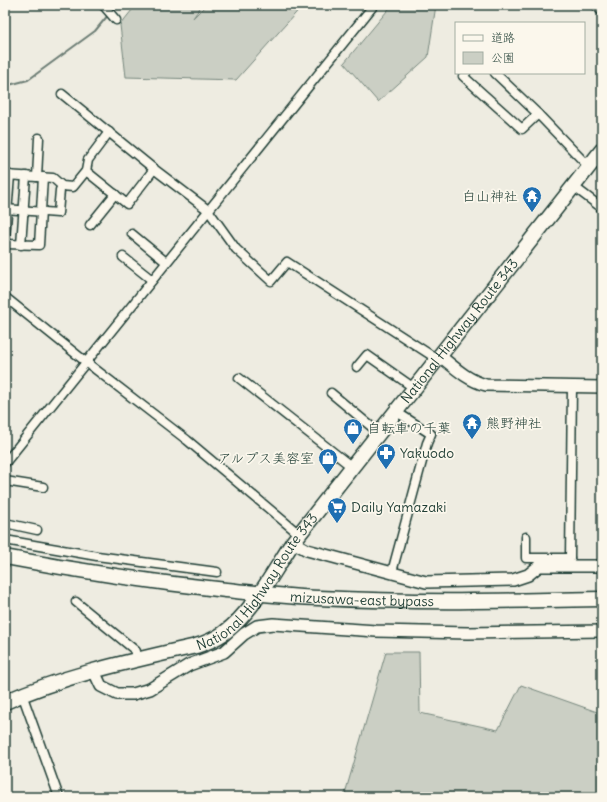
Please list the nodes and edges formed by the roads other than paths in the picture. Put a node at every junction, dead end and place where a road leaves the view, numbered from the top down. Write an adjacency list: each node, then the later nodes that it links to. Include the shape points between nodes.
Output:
1 (103, 5): 5 (street)
2 (374, 5): 23 (street)
3 (596, 5): 4 (street)
4 (602, 12)
5 (116, 20)
6 (465, 74): 9 (street, via 463,76 522,129)
7 (496, 74): 9 (street)
8 (62, 94): 10 (street)
9 (538, 114): 12 (street)
10 (109, 132): 13 (street); 14 (street, via 88,160)
11 (39, 138): 17 (street)
12 (597, 159): 19 (highway, National Highway Route 343)
13 (154, 169): 20 (street, via 127,204); 23 (street)
14 (86, 171): 18 (street, via 73,187); 20 (street)
15 (7, 175): 16 (street); 22 (street)
16 (26, 176): 17 (street); 24 (street)
17 (40, 177): 18 (street, via 54,178); 25 (street)
18 (62, 186): 25 (street, via 58,214)
19 (573, 186): 21 (street); 35 (highway, National Highway Route 343)
20 (114, 194): 26 (street)
21 (602, 208)
22 (6, 209): 24 (street); 28 (street)
23 (208, 210): 32 (street); 35 (street, via 236,249 271,281 287,262)
24 (24, 211): 25 (street); 30 (street)
25 (41, 212): 30 (street, via 39,245)
26 (90, 225)
27 (132, 234): 32 (street)
28 (5, 239)
29 (5, 244): 30 (street)
30 (21, 245)
31 (123, 257): 33 (street)
32 (166, 262): 33 (street)
33 (152, 280): 36 (street)
34 (5, 297): 36 (street)
35 (438, 357): 39 (street, via 475,382 486,385); 41 (highway, National Highway Route 343)
36 (86, 362): 45 (street); 52 (street, via 187,440)
37 (357, 367): 41 (street, via 367,355)
38 (239, 378): 46 (street)
39 (572, 387): 40 (street); 55 (street)
40 (602, 387)
41 (414, 388): 43 (highway, National Highway Route 343)
42 (330, 393): 44 (street)
43 (395, 411): 44 (highway, National Highway Route 343); 58 (street, via 431,434)
44 (379, 433): 46 (highway, National Highway Route 343)
45 (5, 463)
46 (352, 467): 52 (highway, National Highway Route 343)
47 (5, 481): 48 (street)
48 (43, 487)
49 (5, 523): 50 (street)
50 (37, 530)
51 (526, 537): 55 (street, via 526,558)
52 (296, 538): 58 (street, via 307,550); 59 (highway, National Highway Route 343)
53 (5, 540): 57 (street, via 97,556)
54 (5, 557): 59 (highway, mizusawa-east bypass, via 159,583)
55 (569, 562): 56 (street); 58 (street, via 539,566 528,575 514,580 426,582)
56 (602, 566)
57 (217, 572)
58 (392, 572)
59 (259, 593): 60 (highway, mizusawa-east bypass, via 392,601); 63 (highway, National Highway Route 343, via 238,621 210,641)
60 (602, 599)
61 (76, 602): 63 (street, via 136,651)
62 (602, 631): 64 (street, via 376,631 274,624 257,626 224,652 189,665 150,688 133,694 117,694 101,686)
63 (136, 660): 64 (highway, National Highway Route 343)
64 (94, 671): 65 (highway, National Highway Route 343)
65 (22, 694): 66 (highway, National Highway Route 343); 67 (street)
66 (5, 702)
67 (59, 797)

